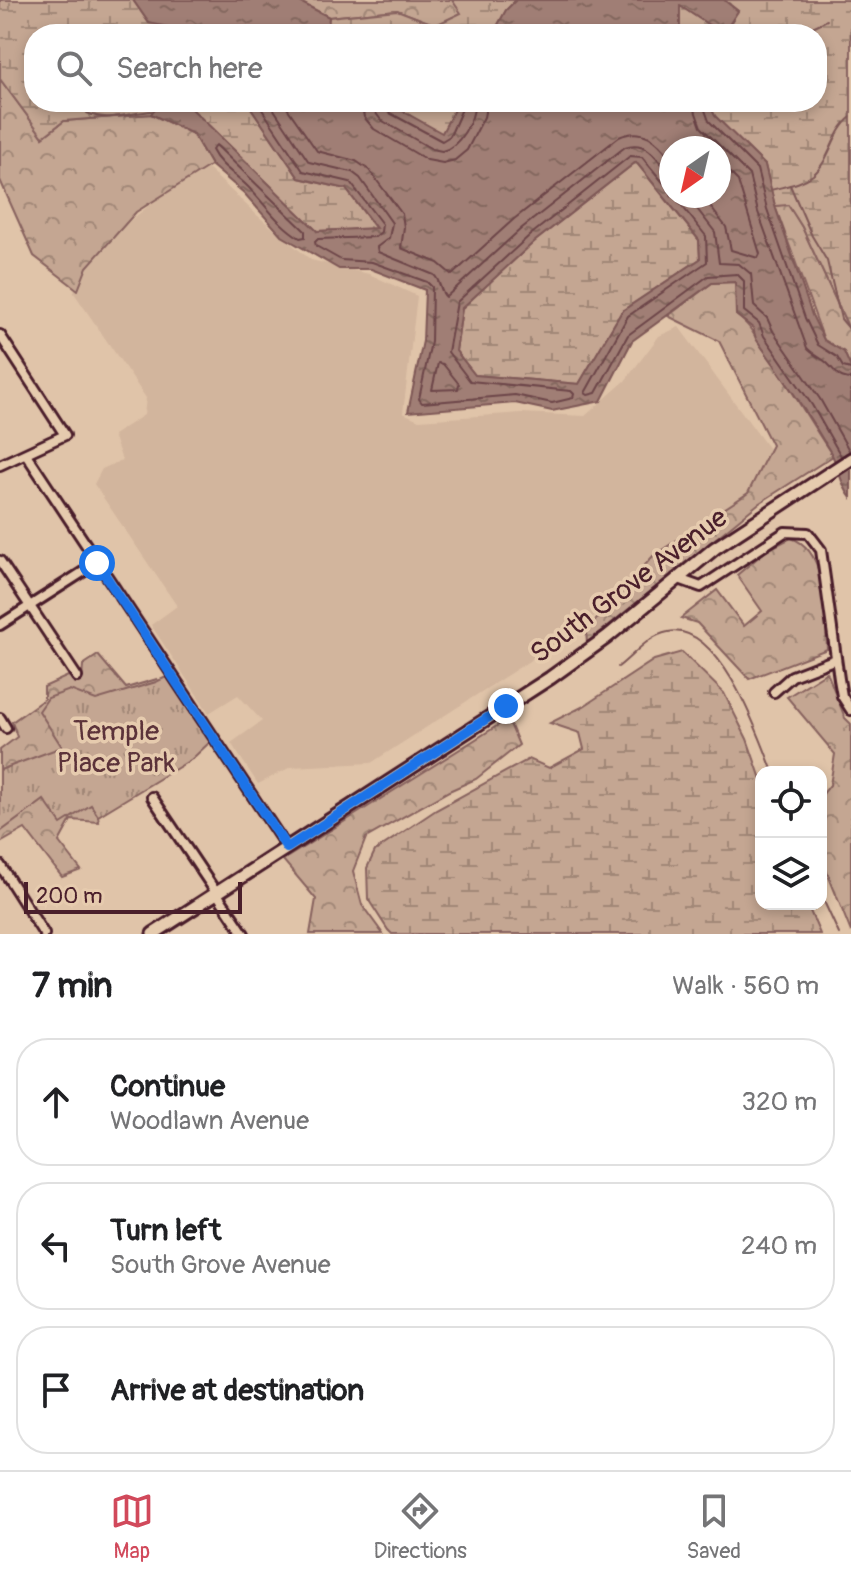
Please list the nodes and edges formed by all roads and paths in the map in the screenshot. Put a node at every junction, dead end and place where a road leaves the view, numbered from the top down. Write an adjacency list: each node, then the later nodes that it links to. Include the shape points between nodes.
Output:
1 (0, 335): 2 (street, via 65,435)
2 (26, 454): 4 (street); 6 (street)
3 (851, 459): 7 (main road, South Grove Avenue)
4 (0, 465)
5 (0, 561): 8 (street)
6 (97, 563): 8 (street); 17 (street)
7 (676, 578): 10 (street, via 701,587 785,532 808,533 821,550); 17 (main road, South Grove Avenue, via 550,678)
8 (29, 605): 9 (street); 11 (street)
9 (0, 625)
10 (836, 659): 12 (street, via 792,676); 13 (street, via 842,696)
11 (77, 677)
12 (774, 692)
13 (851, 710)
14 (0, 718): 15 (street)
15 (6, 728)
16 (152, 797): 19 (street)
17 (287, 848): 19 (main road, South Grove Avenue)
18 (0, 865): 20 (street)
19 (217, 893): 21 (main road, South Grove Avenue); 22 (street)
20 (44, 934)
21 (153, 934)
22 (244, 934)

